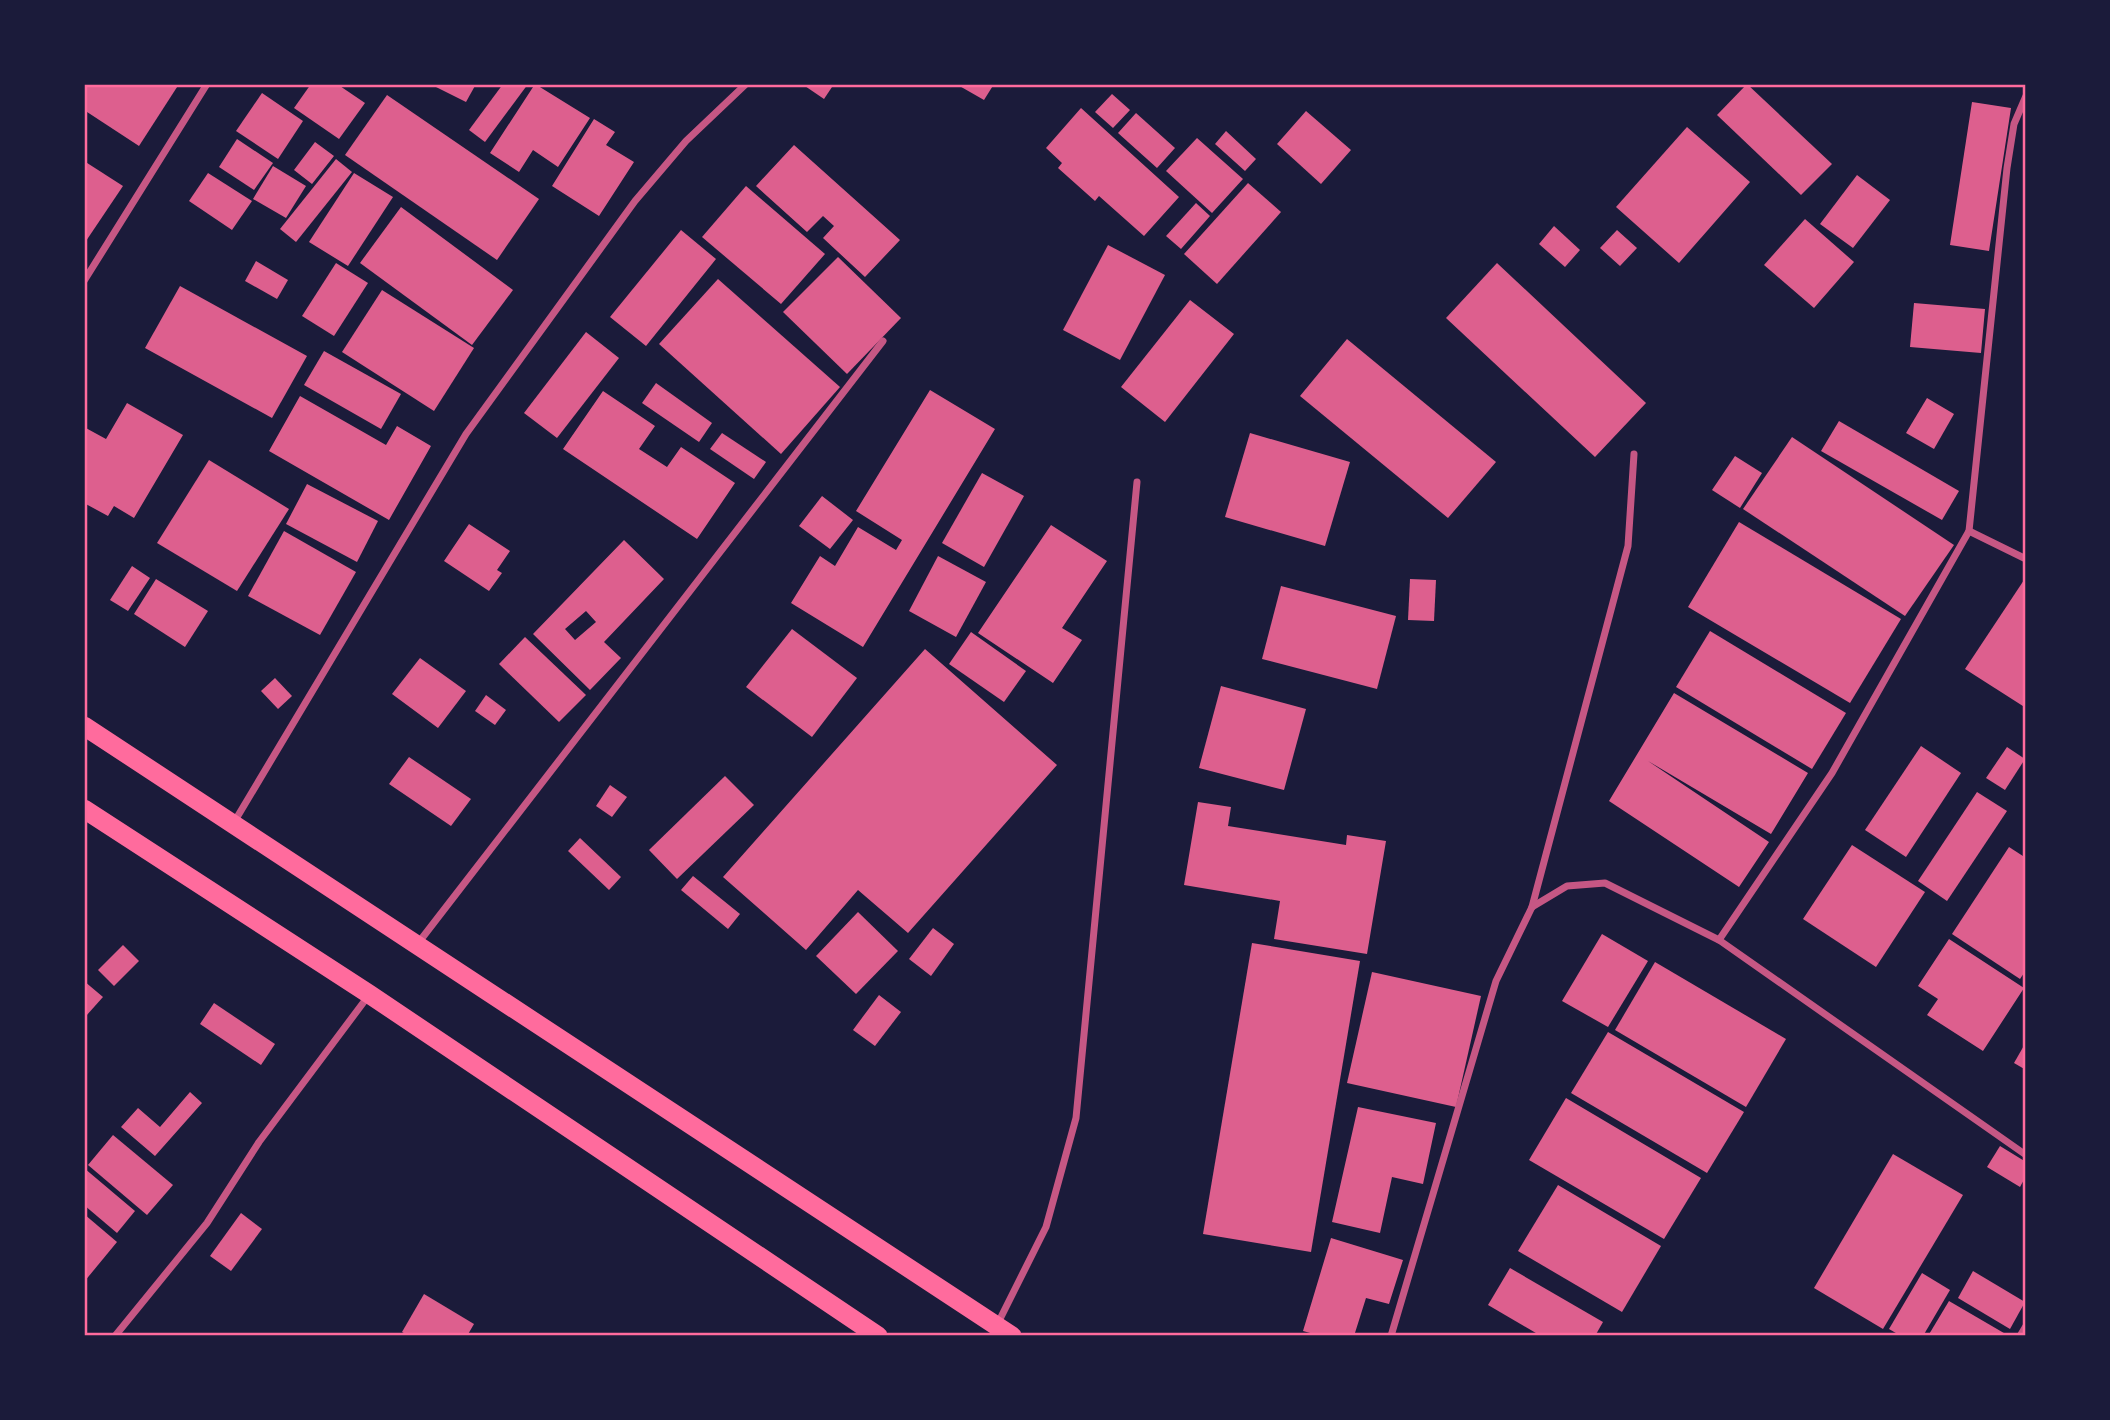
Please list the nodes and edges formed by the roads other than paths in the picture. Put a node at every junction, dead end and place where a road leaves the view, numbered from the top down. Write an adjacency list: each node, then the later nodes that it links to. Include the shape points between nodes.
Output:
1 (206, 84): 4 (street)
2 (746, 84): 12 (street, via 686,141 635,201 466,434)
3 (2026, 96): 8 (street, via 2014,124 2007,168)
4 (84, 281)
5 (883, 341): 15 (street)
6 (1634, 454): 13 (street, via 1628,546)
7 (1137, 482): 19 (street, via 1076,1118 1046,1227)
8 (1969, 531): 9 (street); 14 (street, via 1832,773)
9 (2026, 559)
10 (84, 726): 12 (highway)
11 (84, 809): 16 (highway)
12 (233, 824): 15 (highway)
13 (1532, 907): 14 (street, via 1567,886 1605,883); 22 (street, via 1496,981)
14 (1719, 940): 17 (street)
15 (418, 943): 19 (highway)
16 (369, 994): 20 (street, via 259,1142 208,1223); 21 (highway)
17 (2026, 1154)
18 (2026, 1326): 23 (street)
19 (1004, 1331)
20 (115, 1336)
21 (878, 1336)
22 (1391, 1336)
23 (2020, 1336)

